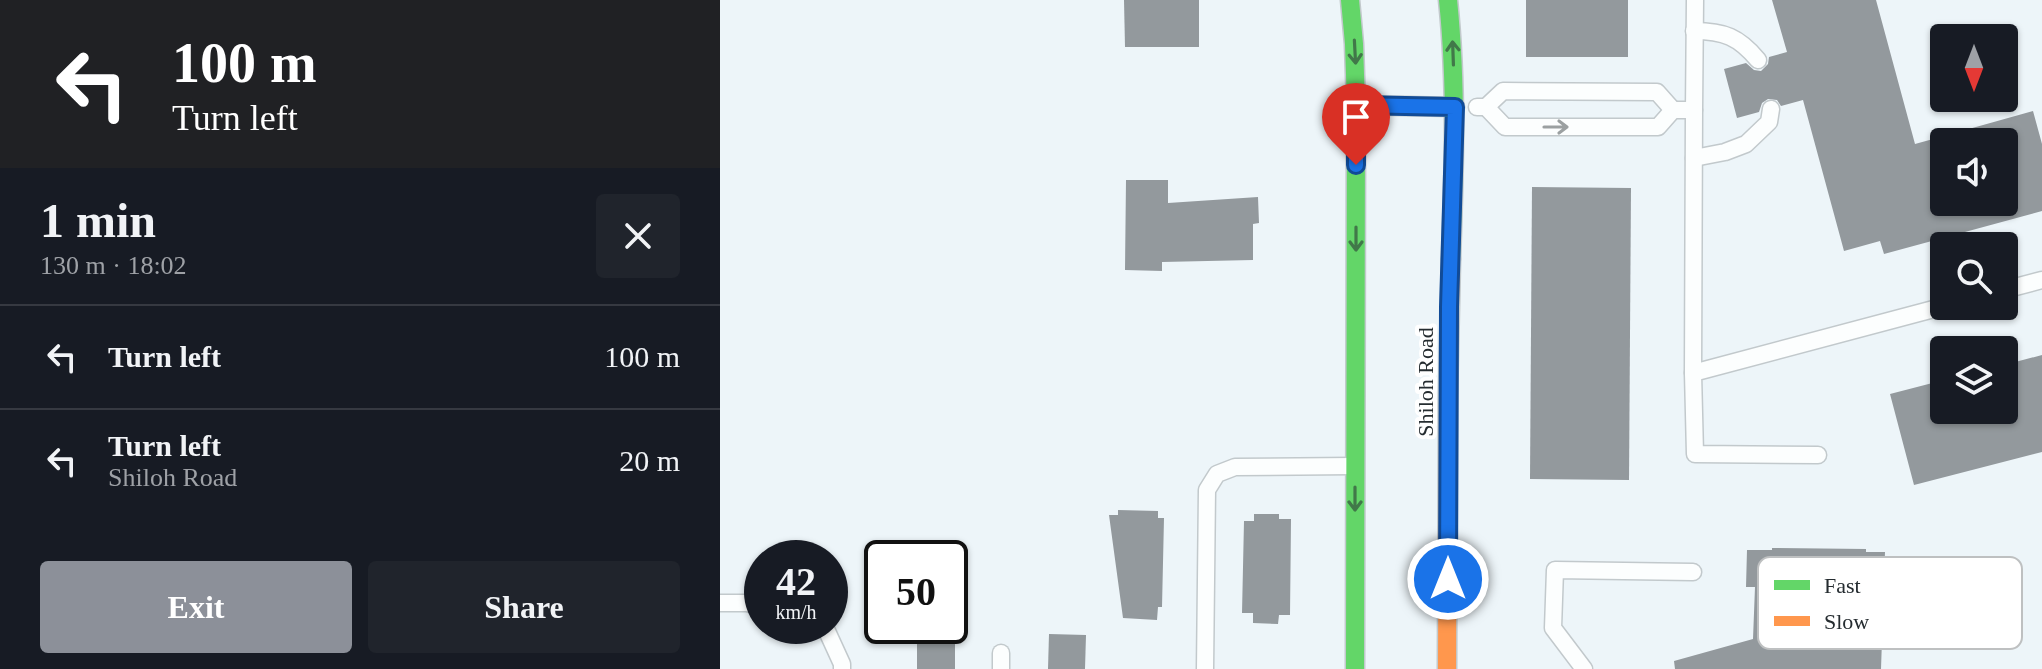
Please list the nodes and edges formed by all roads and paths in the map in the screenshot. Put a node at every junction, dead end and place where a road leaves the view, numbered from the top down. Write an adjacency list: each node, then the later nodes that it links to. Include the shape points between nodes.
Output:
1 (1350, 0): 6 (main road, one-way to 6)
2 (1448, 0): 7 (main road, Shiloh Road, one-way to 2)
3 (1695, 0): 4 (lane)
4 (1694, 31): 5 (lane, via 1717,31 1738,40); 11 (lane)
5 (1758, 60)
6 (1356, 105): 7 (main road); 18 (main road, one-way to 18)
7 (1455, 107): 8 (lane); 26 (main road, Shiloh Road)
8 (1486, 107): 10 (lane, via 1503,91 1657,92); 10 (lane, one-way to 10, via 1505,127 1658,127)
9 (1771, 109): 12 (lane, via 1769,122 1746,144)
10 (1673, 110): 11 (lane)
11 (1694, 110): 12 (lane)
12 (1694, 158): 16 (lane)
13 (2042, 280): 14 (lane)
14 (2018, 286)
15 (1930, 310): 16 (lane)
16 (1693, 373): 17 (lane, via 1695,454)
17 (1818, 455)
18 (1355, 466): 24 (lane, via 1235,467 1217,474 1207,490); 25 (main road, one-way to 25)
19 (1693, 572): 27 (lane, via 1555,570 1553,628)
20 (720, 603): 21 (lane)
21 (744, 603)
22 (833, 644): 23 (lane)
23 (842, 669)
24 (1205, 669)
25 (1355, 669)
26 (1447, 669)
27 (1584, 669)

